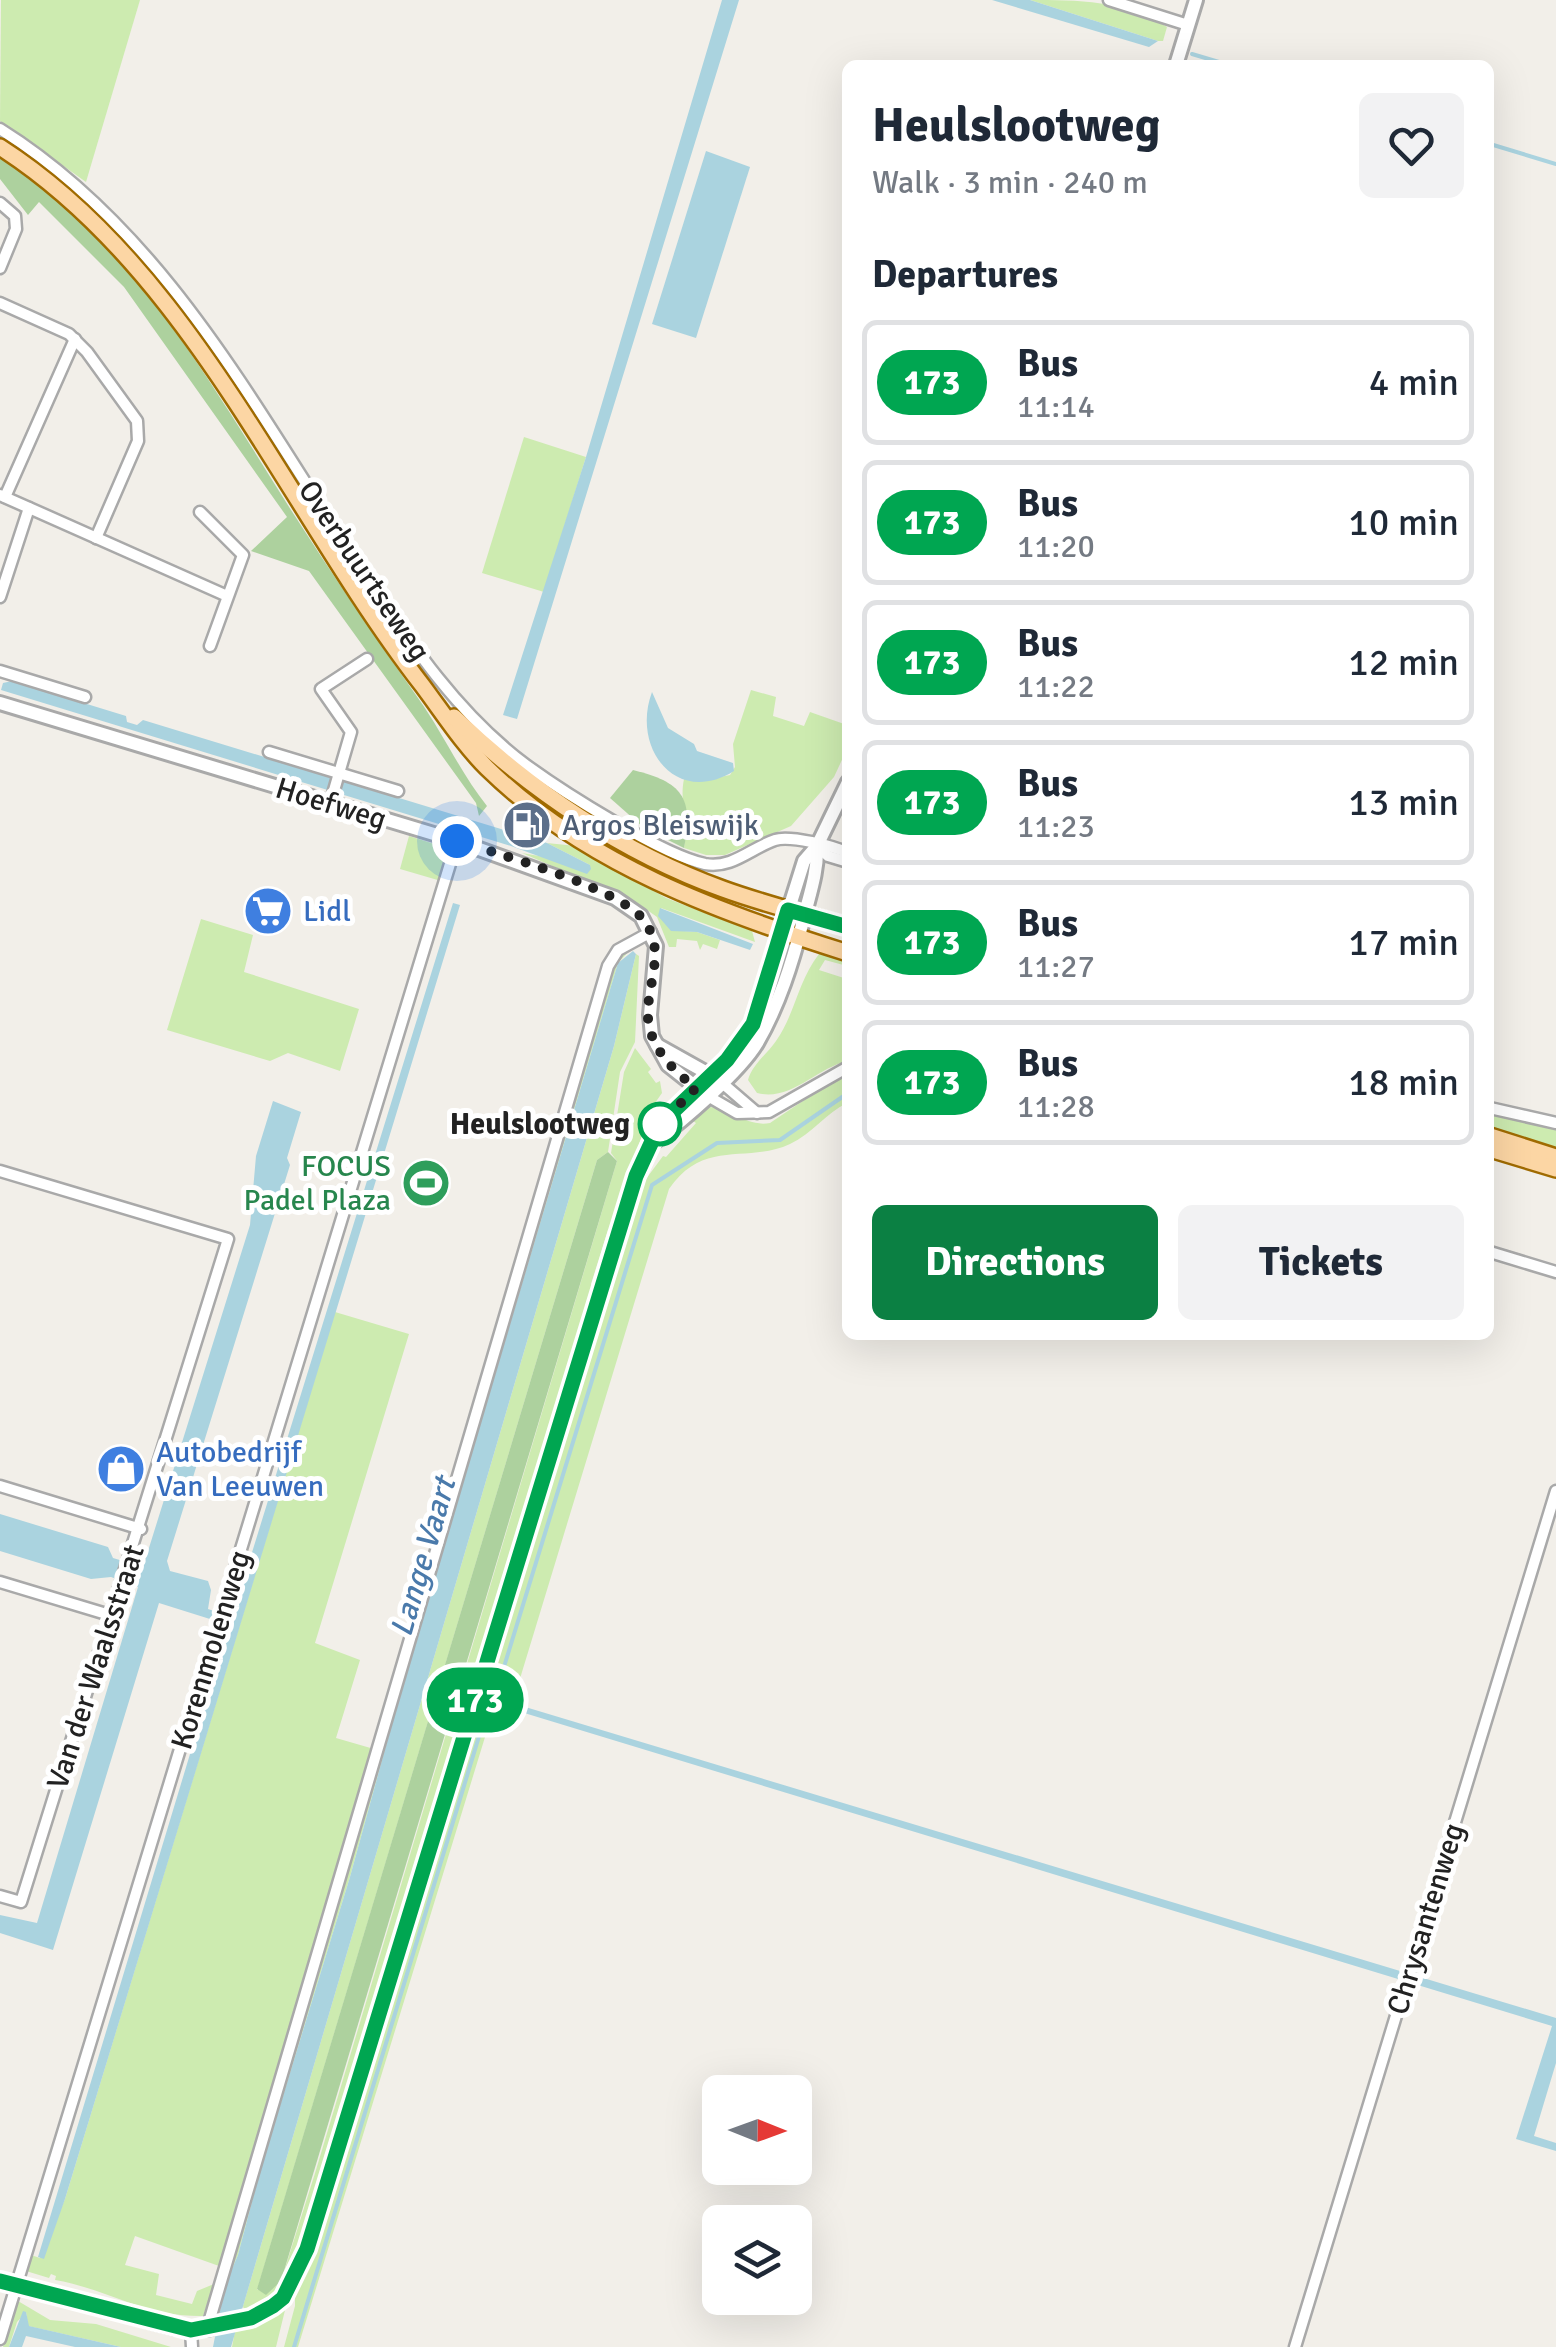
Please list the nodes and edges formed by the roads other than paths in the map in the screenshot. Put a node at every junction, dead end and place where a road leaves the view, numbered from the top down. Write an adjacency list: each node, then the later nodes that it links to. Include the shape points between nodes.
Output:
1 (1109, 0): 3 (street)
2 (1196, 0): 3 (street)
3 (1188, 25): 4 (street)
4 (1178, 60)
5 (0, 129): 29 (street, Overbuurtseweg, via 63,172 142,249 222,357 401,630 498,742 574,797 706,864 741,858 779,838)
6 (0, 147): 20 (main road, Overbuurtseweg, via 86,213 165,302)
7 (0, 202): 8 (street, via 15,216 16,229)
8 (0, 268)
9 (0, 302): 10 (street)
10 (75, 339): 11 (street); 14 (street, via 139,430)
11 (2, 496): 12 (street)
12 (29, 508): 14 (street); 16 (street)
13 (200, 512): 15 (street, via 243,555)
14 (96, 538): 15 (street)
15 (226, 594): 17 (street)
16 (0, 596)
17 (210, 646)
18 (367, 659): 24 (street, via 321,689 351,732)
19 (0, 671): 21 (street)
20 (426, 690): 32 (main road, Overbuurtseweg, via 498,757 578,815 720,888); 35 (main road, Overbuurtseweg, via 487,768 545,817 666,886)
21 (86, 698)
22 (0, 703): 27 (street, Hoefweg)
23 (269, 752): 24 (street, Hoefweg)
24 (338, 777): 25 (street, Hoefweg); 27 (street)
25 (398, 792)
26 (842, 794): 29 (street)
27 (331, 799): 28 (street, Hoefweg)
28 (457, 841): 34 (street, Hoefweg, via 615,898); 59 (street, Korenmolenweg)
29 (817, 846): 30 (street); 31 (street); 32 (street, via 818,866)
30 (842, 850)
31 (842, 860)
32 (796, 912): 33 (main road); 35 (street); 36 (street)
33 (842, 925)
34 (651, 932): 38 (street, via 656,955 649,1025); 60 (street, via 618,950 608,966)
35 (782, 933): 36 (main road, Overbuurtseweg); 40 (street, via 753,1024)
36 (798, 938): 37 (main road); 40 (street, via 756,1046)
37 (842, 951)
38 (657, 1045): 40 (street); 41 (street, via 668,1065)
39 (842, 1070): 43 (street, via 778,1108)
40 (716, 1078): 41 (street); 43 (street)
41 (701, 1092): 43 (street, via 738,1113); 60 (street, via 660,1124 636,1176 307,2249 283,2298 251,2318)
42 (1494, 1109): 44 (street)
43 (756, 1113)
44 (1556, 1124)
45 (1494, 1137): 47 (main road)
46 (1494, 1150): 48 (main road)
47 (1556, 1157)
48 (1556, 1169)
49 (0, 1170): 54 (street, Van der Waalsstraat, via 228,1239)
50 (1494, 1253): 51 (street)
51 (1556, 1272)
52 (0, 1486): 54 (street)
53 (1556, 1491): 64 (street, Chrysantenweg)
54 (141, 1529): 56 (street, Van der Waalsstraat)
55 (0, 1582): 56 (street)
56 (112, 1616): 57 (street, Van der Waalsstraat, via 21,1902)
57 (0, 1896)
58 (0, 2281): 59 (street)
59 (16, 2286): 61 (street); 62 (street, Korenmolenweg)
60 (207, 2328): 61 (street)
61 (191, 2330): 63 (street)
62 (0, 2339)
63 (192, 2347)
64 (1296, 2347)

